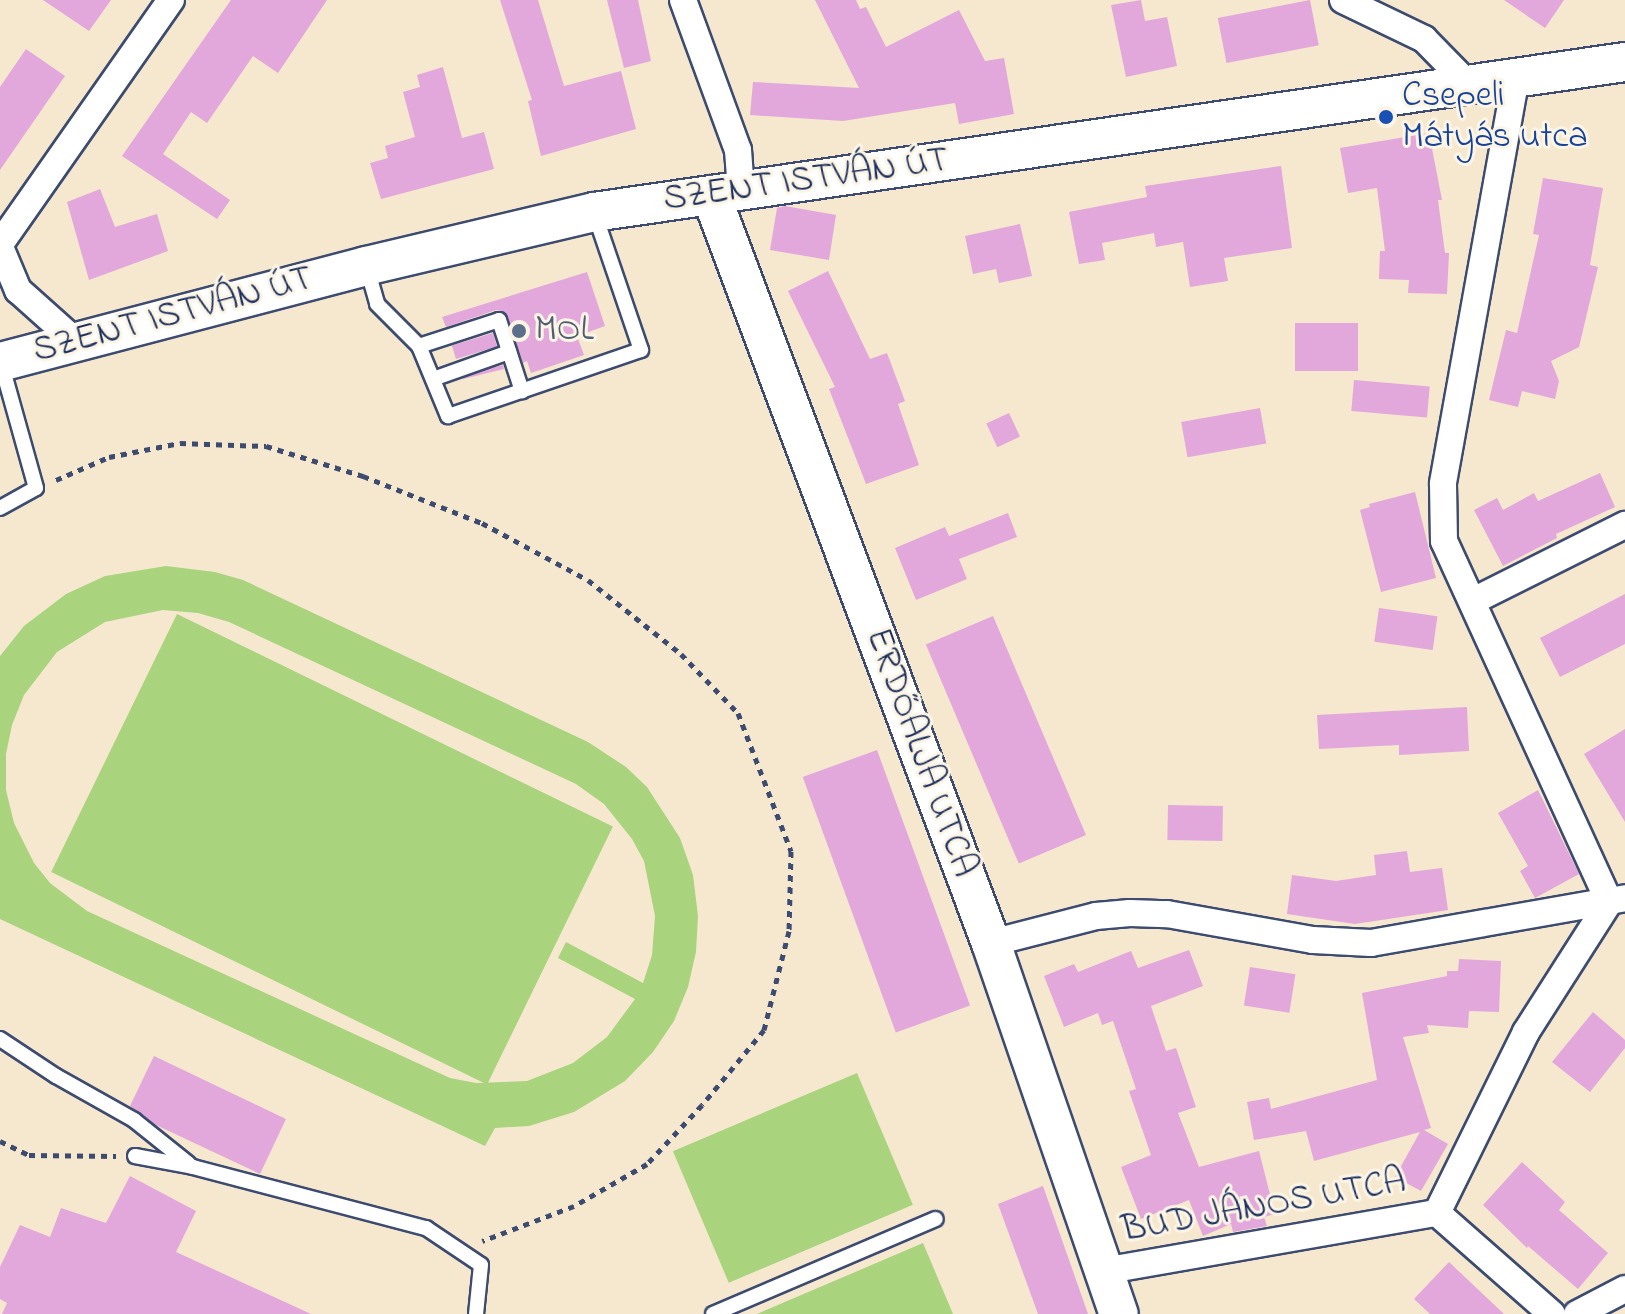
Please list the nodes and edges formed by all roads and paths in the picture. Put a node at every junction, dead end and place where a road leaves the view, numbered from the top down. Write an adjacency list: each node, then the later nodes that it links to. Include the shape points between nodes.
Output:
1 (171, 0): 9 (street)
2 (683, 0): 7 (street, via 738,150)
3 (1343, 0): 6 (street, via 1424,39)
4 (1625, 62): 5 (street, SZENT ISTVÁN ÚT)
5 (1516, 77): 6 (street, SZENT ISTVÁN ÚT); 20 (street, via 1443,484 1444,541)
6 (1468, 84): 7 (street, SZENT ISTVÁN ÚT)
7 (726, 193): 8 (street, SZENT ISTVÁN ÚT); 22 (street, ERDŐALJA UTCA)
8 (594, 212): 10 (street, SZENT ISTVÁN ÚT); 16 (lane, via 641,350)
9 (0, 246): 11 (street, via 18,290)
10 (366, 266): 11 (street, SZENT ISTVÁN ÚT); 12 (lane, via 377,304)
11 (74, 340): 14 (street, SZENT ISTVÁN ÚT)
12 (419, 346): 13 (lane, via 499,320); 15 (lane)
13 (509, 352): 15 (lane); 16 (lane)
14 (0, 362): 17 (lane)
15 (433, 379): 16 (lane, via 448,416)
16 (522, 391)
17 (36, 488): 18 (lane); 29 (path, via 109,457 180,443 266,446 363,476 482,523 588,580 681,654 738,713 791,851 789,931 764,1030 647,1164 574,1206)
18 (0, 508)
19 (1625, 525): 20 (street)
20 (1473, 601): 21 (street)
21 (1617, 900): 22 (street, via 1371,943 1313,940 1167,914 1130,913 1096,916); 27 (street, via 1526,1032)
22 (991, 943): 30 (street, ERDŐALJA UTCA)
23 (0, 1039): 26 (lane, via 134,1120)
24 (0, 1141): 25 (path, via 29,1155)
25 (135, 1156): 26 (lane)
26 (193, 1167): 29 (lane, via 426,1228)
27 (1437, 1213): 30 (street, BUD JÁNOS UTCA); 35 (street)
28 (936, 1219): 33 (lane)
29 (459, 1250): 32 (lane, via 481,1265)
30 (1103, 1271): 34 (street, ERDŐALJA UTCA)
31 (1625, 1289): 36 (street)
32 (476, 1314)
33 (713, 1314)
34 (1119, 1314)
35 (1552, 1314)
36 (1577, 1314)

